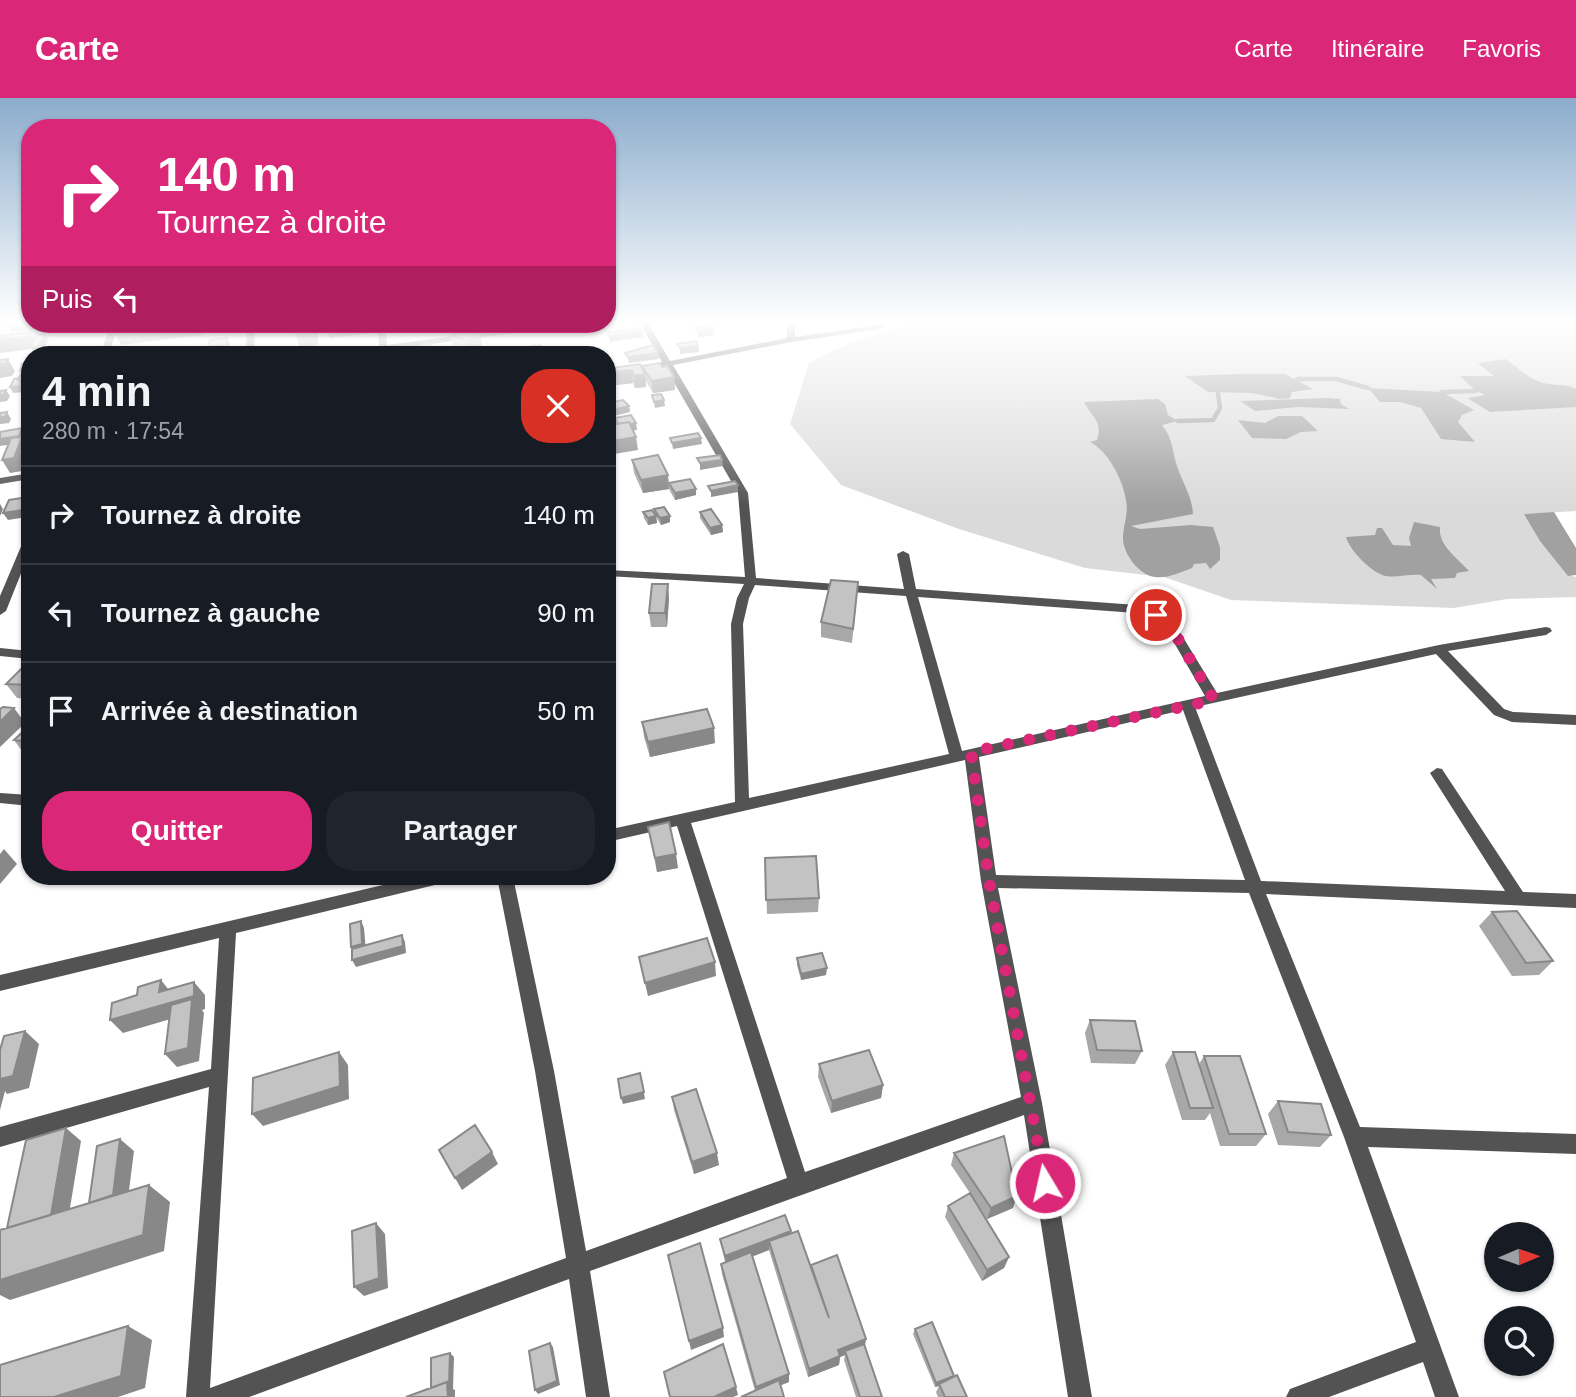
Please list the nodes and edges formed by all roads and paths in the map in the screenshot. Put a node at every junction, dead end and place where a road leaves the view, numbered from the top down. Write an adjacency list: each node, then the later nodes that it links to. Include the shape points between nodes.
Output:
1 (680, 384): 7 (street, via 743,493)
2 (21, 478): 3 (street)
3 (0, 481)
4 (903, 554): 8 (street)
5 (21, 559): 9 (street)
6 (616, 574): 7 (street)
7 (751, 581): 8 (street); 21 (street, via 737,624)
8 (911, 594): 14 (street, via 1137,609 1156,615 1174,632); 17 (street)
9 (0, 611)
10 (1546, 631): 11 (street)
11 (1439, 649): 14 (street); 16 (street, via 1499,712 1512,717)
12 (0, 652): 13 (street)
13 (21, 654)
14 (1214, 700): 15 (street)
15 (1188, 706): 17 (street); 27 (street)
16 (1576, 720)
17 (964, 753): 21 (street); 24 (street)
18 (1437, 773): 28 (street)
19 (0, 798): 20 (street)
20 (21, 801)
21 (742, 804): 22 (street)
22 (682, 818): 23 (street); 37 (street)
23 (616, 834)
24 (989, 881): 27 (street); 33 (street)
25 (409, 885): 30 (street)
26 (507, 885): 38 (street, via 538,1024)
27 (1255, 887): 28 (street); 35 (street)
28 (1519, 900): 29 (street)
29 (1576, 901)
30 (228, 927): 31 (street); 32 (street)
31 (0, 983)
32 (220, 1075): 34 (street); 40 (street)
33 (1032, 1103): 37 (street); 43 (street)
34 (0, 1137)
35 (1354, 1137): 36 (street); 39 (street)
36 (1576, 1144)
37 (799, 1184): 38 (street)
38 (579, 1264): 41 (street); 42 (street)
39 (1429, 1348): 44 (street); 45 (street)
40 (198, 1397)
41 (217, 1397)
42 (598, 1397)
43 (1080, 1397)
44 (1298, 1397)
45 (1447, 1397)

